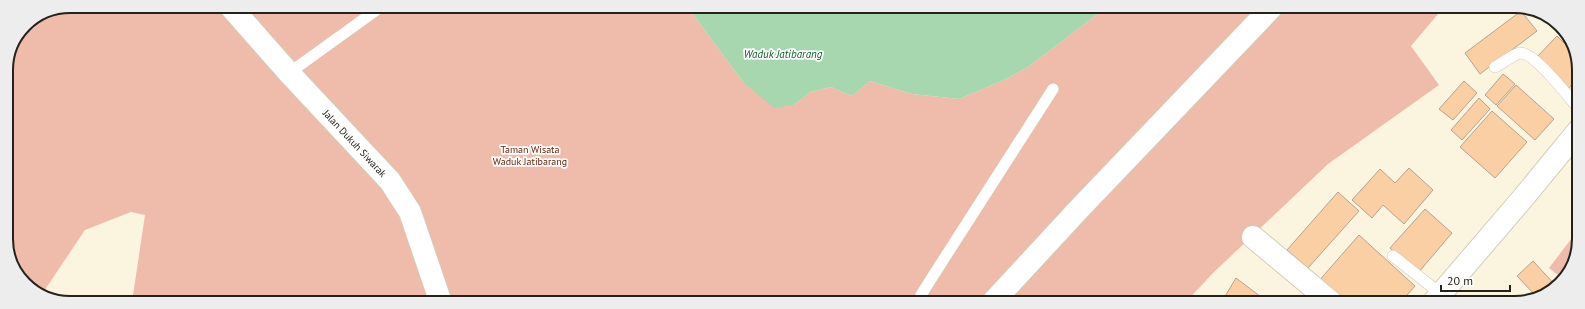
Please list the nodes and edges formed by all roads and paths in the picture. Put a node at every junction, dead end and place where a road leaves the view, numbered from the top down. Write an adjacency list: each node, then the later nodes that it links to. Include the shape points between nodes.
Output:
1 (236, 13): 5 (street, Jalan Dukuh Siwarak)
2 (372, 13): 5 (lane)
3 (1266, 13): 13 (street)
4 (1495, 67): 7 (lane, via 1519,53 1528,55)
5 (289, 73): 11 (street, Jalan Dukuh Siwarak, via 390,181 410,212)
6 (1054, 89): 12 (lane)
7 (1572, 101)
8 (1572, 138): 16 (street)
9 (1253, 237): 14 (street)
10 (1392, 256): 15 (lane)
11 (439, 296)
12 (921, 296)
13 (998, 296)
14 (1324, 296)
15 (1434, 296)
16 (1440, 296)

